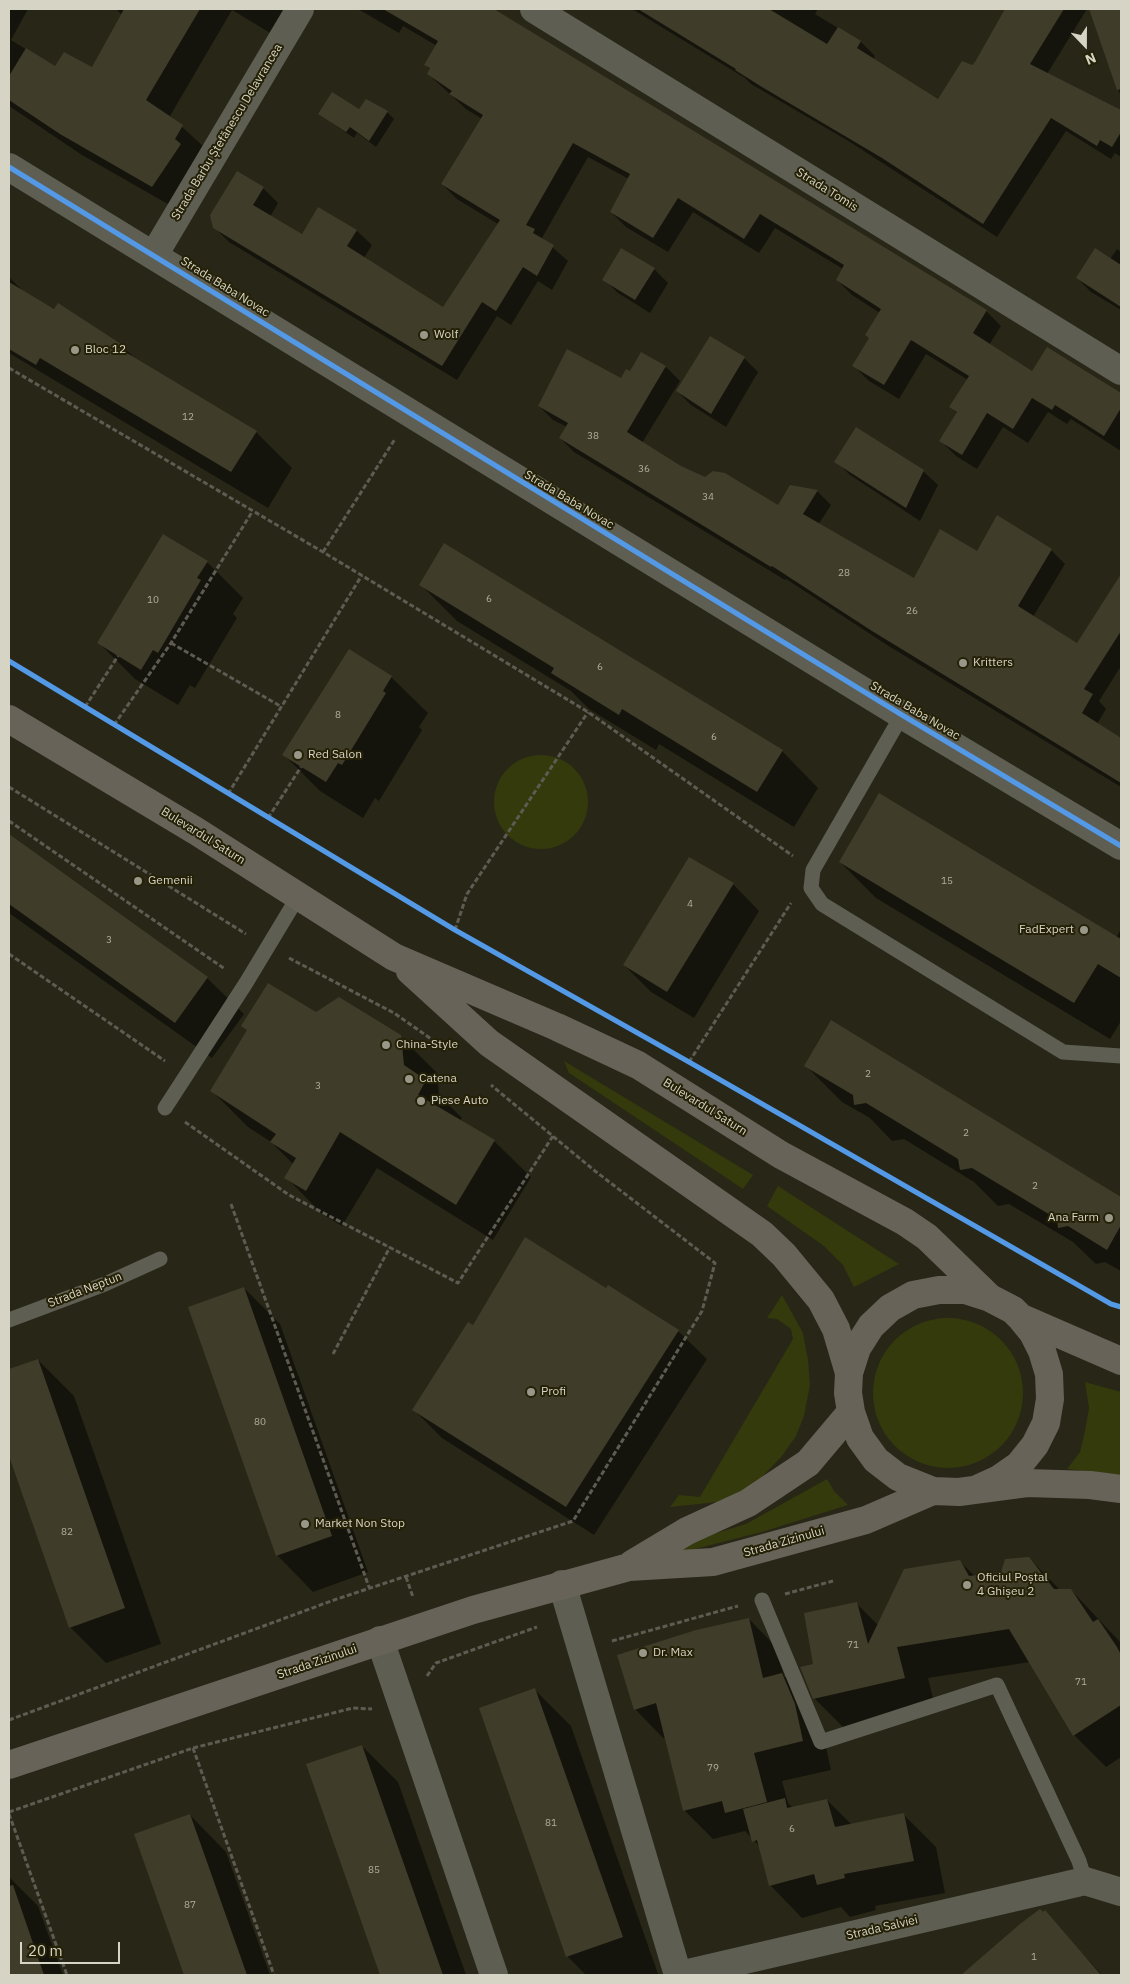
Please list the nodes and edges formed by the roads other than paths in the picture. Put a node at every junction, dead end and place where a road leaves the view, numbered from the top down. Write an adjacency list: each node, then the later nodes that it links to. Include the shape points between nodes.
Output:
1 (300, 9): 4 (street, Strada Barbu Ștefănescu Delavrancea)
2 (534, 9): 5 (street, Strada Tomis)
3 (9, 167): 4 (street, Strada Baba Novac)
4 (154, 255): 6 (street, Strada Baba Novac)
5 (1121, 371)
6 (902, 715): 8 (street, Strada Baba Novac); 11 (lane, via 813,870 811,888 822,904 1063,1052)
7 (9, 719): 9 (main road, Bulevardul Saturn)
8 (1121, 846)
9 (298, 895): 10 (main road, Bulevardul Saturn); 12 (lane, via 246,983)
10 (394, 957): 14 (main road, Bulevardul Saturn, via 638,1065 781,1155 928,1237); 18 (main road, Bulevardul Saturn, via 489,1043 762,1234 821,1300 836,1329)
11 (1121, 1056)
12 (165, 1108)
13 (160, 1259): 16 (lane, Strada Neptun, via 105,1284)
14 (990, 1298): 15 (main road); 18 (main road, via 965,1290 913,1295 890,1308 871,1326 857,1348)
15 (1020, 1317): 17 (main road); 20 (main road, via 1042,1350 1049,1374 1046,1423 1035,1445 1019,1465)
16 (9, 1320)
17 (1121, 1361)
18 (849, 1373): 19 (main road)
19 (850, 1412): 22 (main road, via 860,1438 876,1460 898,1477); 23 (main road, Strada Zizinului, via 808,1463 748,1503 687,1531)
20 (977, 1489): 21 (main road, via 1027,1483); 22 (main road)
21 (1121, 1489)
22 (933, 1491): 23 (main road, Strada Zizinului, via 866,1520 713,1562)
23 (629, 1566): 24 (main road, Strada Zizinului)
24 (562, 1584): 26 (main road, Strada Zizinului); 32 (street)
25 (762, 1600): 28 (lane, via 821,1742 998,1684)
26 (380, 1640): 27 (main road, Strada Zizinului); 31 (street)
27 (9, 1765)
28 (1085, 1881): 29 (street); 30 (street, Strada Salviei)
29 (1121, 1892)
30 (728, 1970): 32 (street, Strada Salviei)
31 (494, 1975)
32 (679, 1975)

